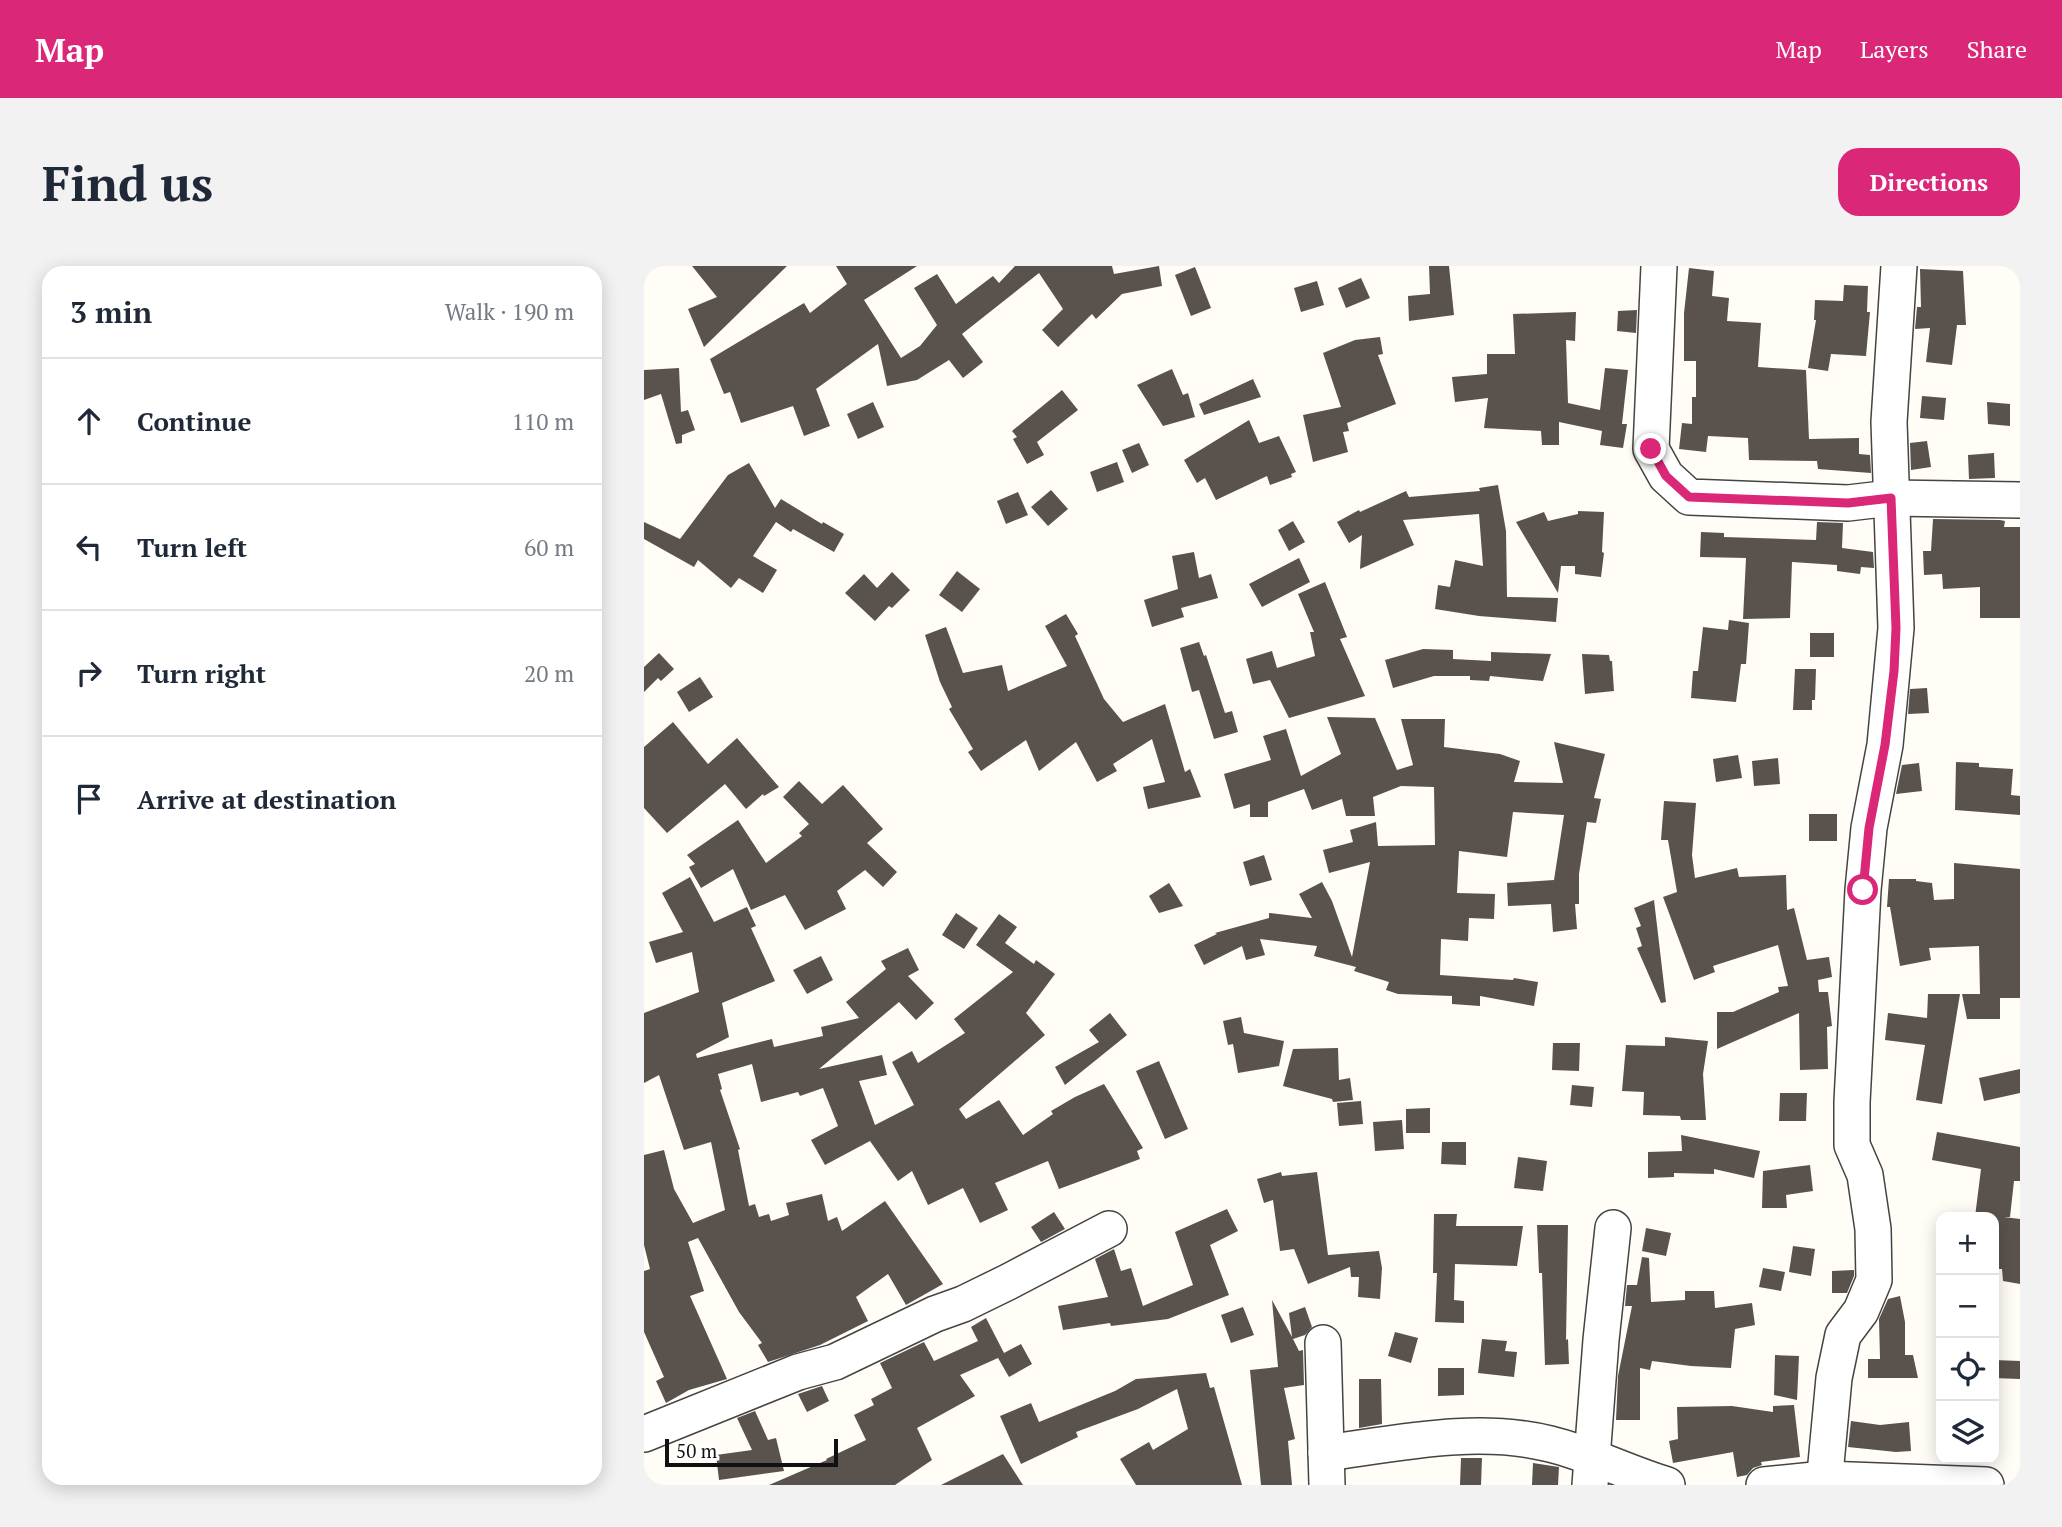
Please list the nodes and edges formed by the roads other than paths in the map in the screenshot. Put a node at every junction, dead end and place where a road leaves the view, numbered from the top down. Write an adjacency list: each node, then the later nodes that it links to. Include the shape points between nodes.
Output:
1 (1659, 266): 3 (street, via 1651,449 1666,476 1689,497 1848,503)
2 (1899, 266): 3 (street, via 1889,422)
3 (1891, 498): 4 (street); 11 (street, via 1896,628 1885,745 1863,890 1852,1124 1852,1146 1865,1175 1873,1229 1874,1280 1861,1311 1843,1335)
4 (2020, 500)
5 (1614, 1228): 10 (street)
6 (1108, 1229): 8 (street, via 963,1304 835,1362 798,1372)
7 (1322, 1343): 9 (street)
8 (644, 1434)
9 (1327, 1469): 10 (street, via 1426,1440 1499,1436 1548,1444)
10 (1591, 1471): 12 (street, via 1623,1471)
11 (1824, 1482): 13 (street); 14 (street)
12 (1667, 1485)
13 (1764, 1485)
14 (1986, 1485)

